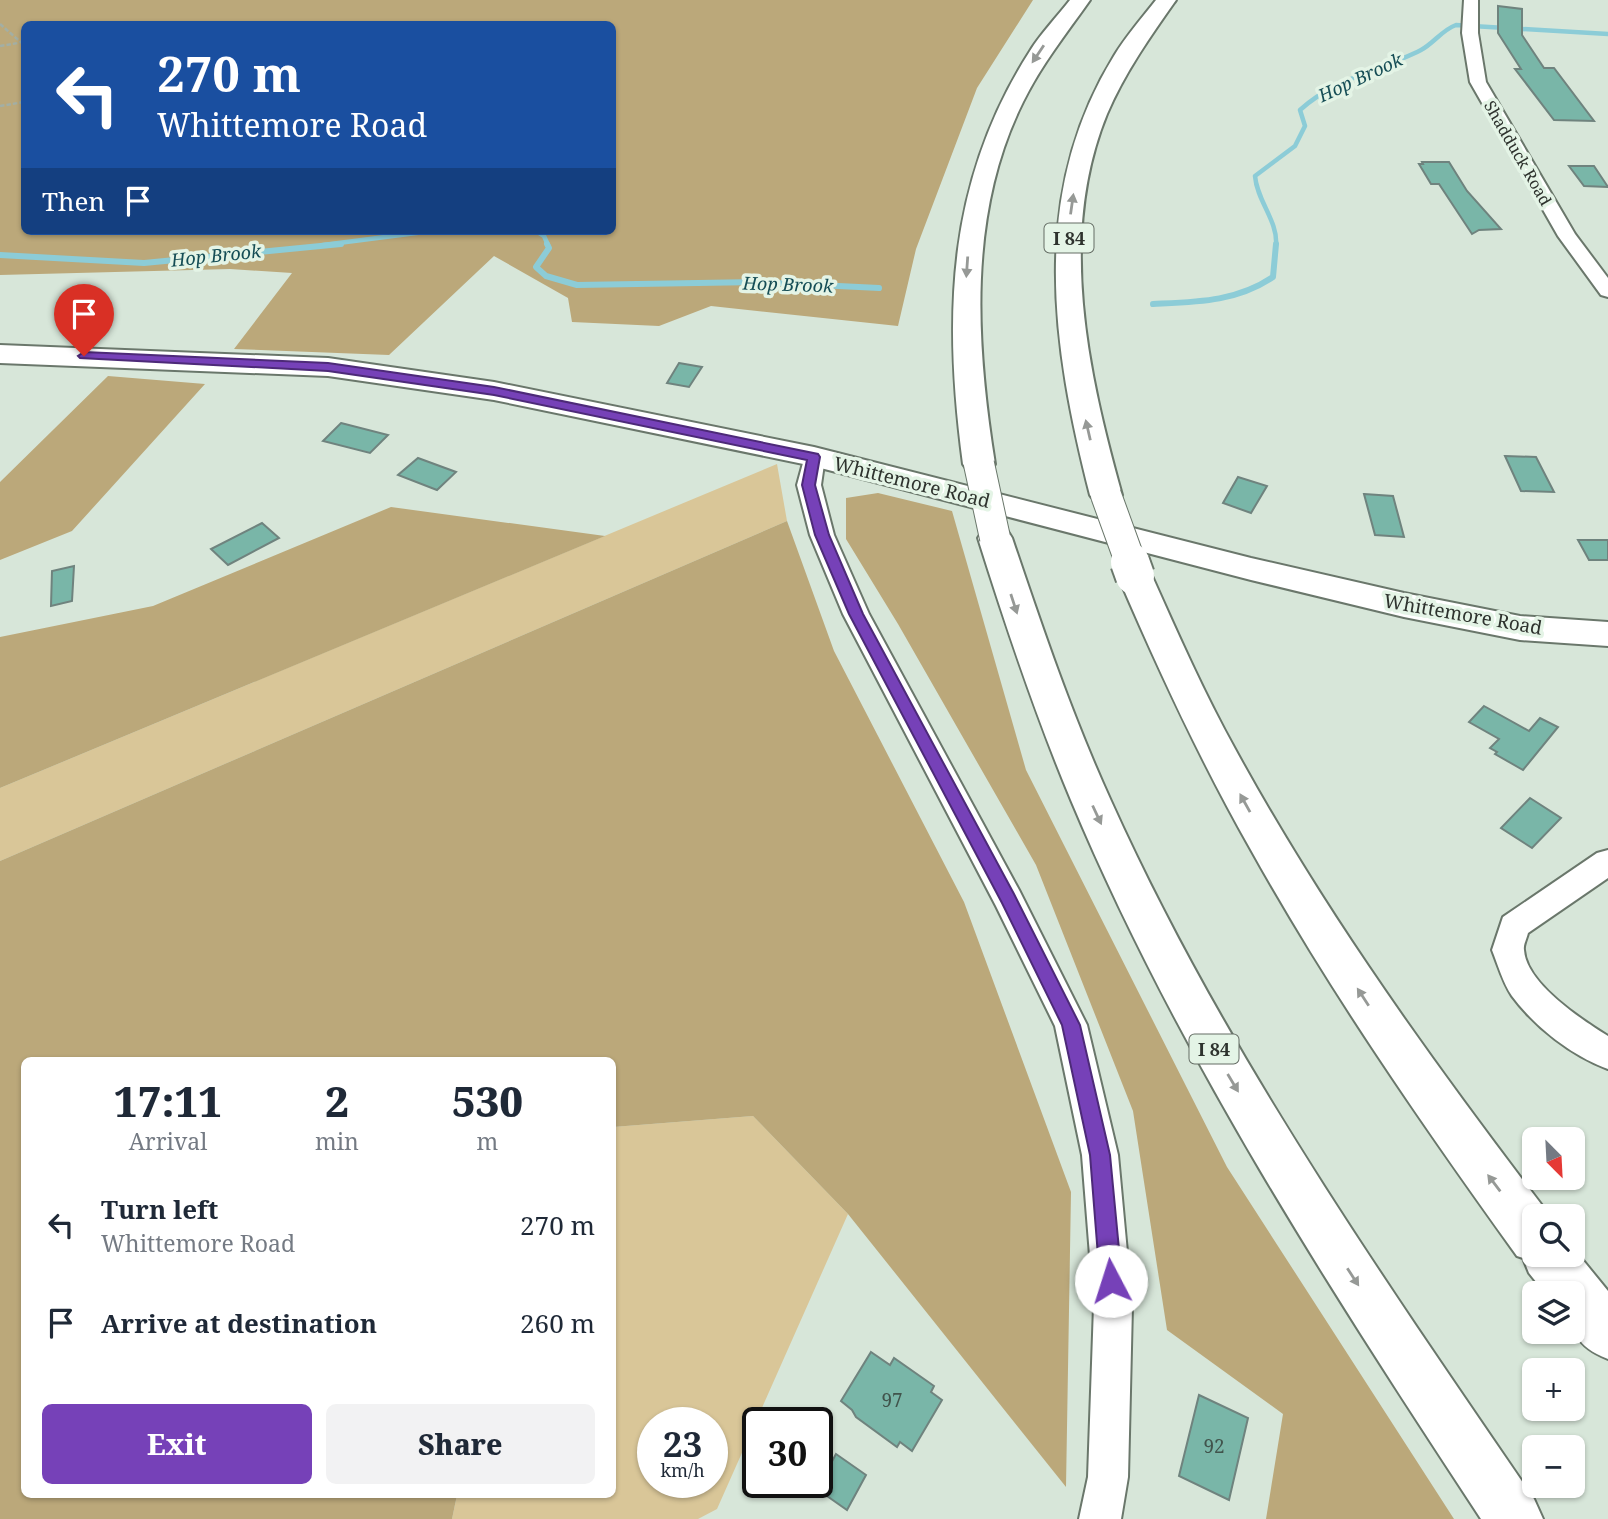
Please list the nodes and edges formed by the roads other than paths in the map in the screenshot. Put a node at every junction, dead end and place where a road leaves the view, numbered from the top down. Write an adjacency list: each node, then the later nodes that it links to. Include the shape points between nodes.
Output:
1 (1080, 0): 14 (main road, I 84, one-way to 14, bridge, via 1040,51 1008,107 974,210 965,344 968,397 995,538 1033,663 1068,752 1163,956 1312,1212)
2 (1166, 0): 10 (main road, I 84, one-way to 2, bridge, via 1391,1038 1313,919 1205,731 1164,649 1107,495 1084,412 1073,348 1070,217 1083,149 1101,98 1135,38)
3 (1471, 0): 4 (street, Shadduck Road, via 1478,82 1567,236)
4 (1608, 291)
5 (0, 354): 6 (main road, Whittemore Road, via 328,367 494,391)
6 (814, 457): 7 (main road, Whittemore Road, via 1404,605 1520,628); 13 (street, via 809,485 822,535 856,614 1071,1025 1100,1155 1113,1306 1108,1478)
7 (1608, 634)
8 (1608, 862): 9 (street, via 1514,926 1508,950 1523,985 1560,1024)
9 (1608, 1054)
10 (1522, 1220)
11 (1557, 1267): 12 (main road)
12 (1608, 1333)
13 (1100, 1519)
14 (1514, 1519)

